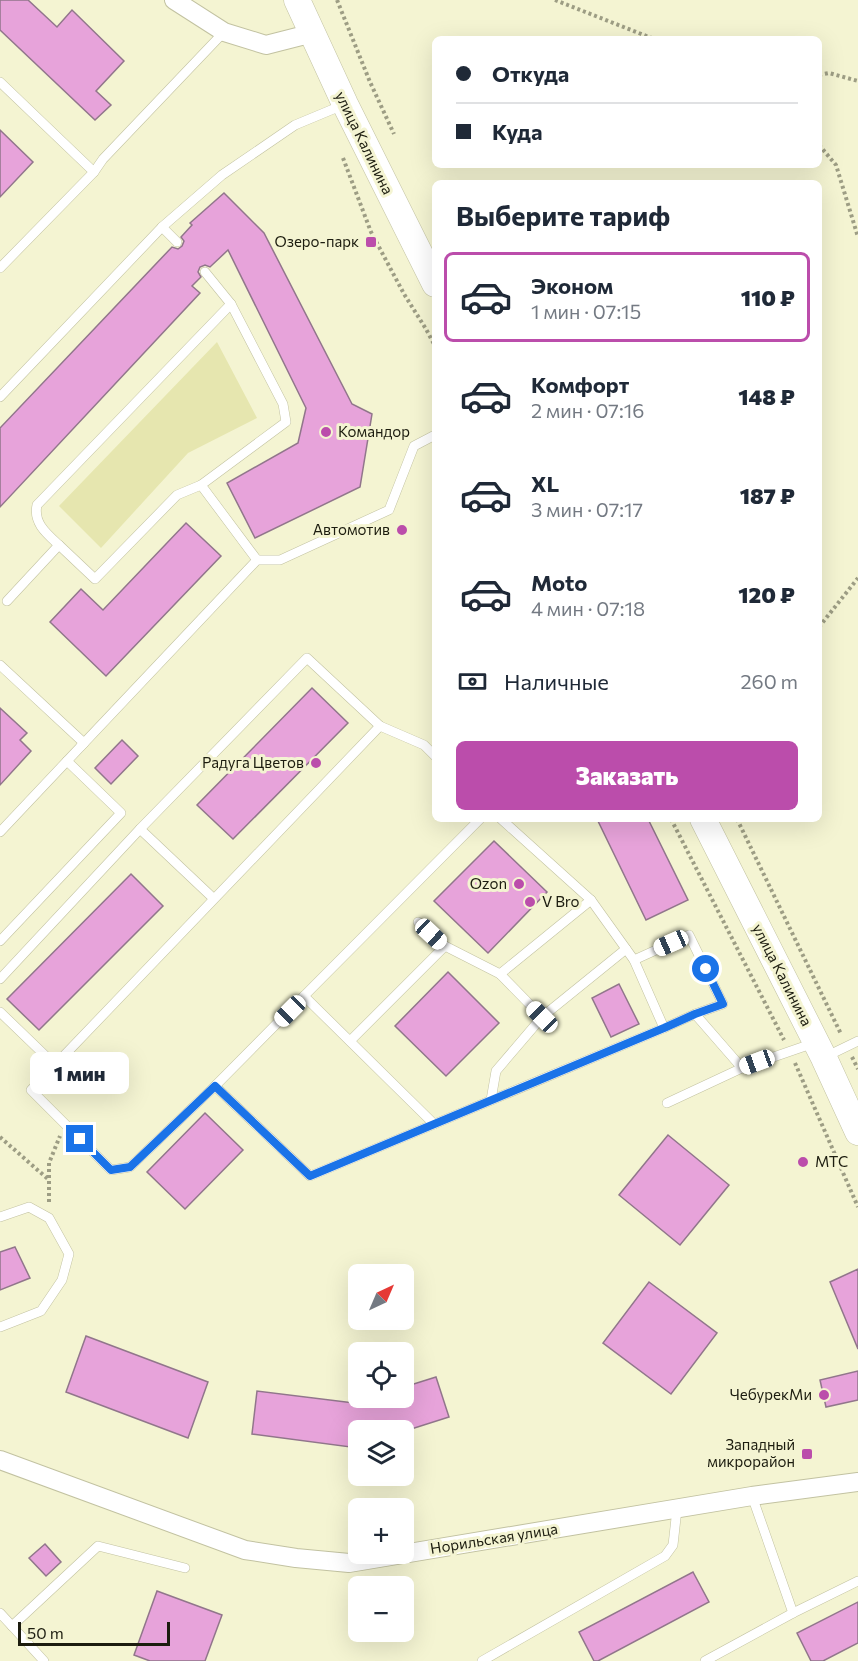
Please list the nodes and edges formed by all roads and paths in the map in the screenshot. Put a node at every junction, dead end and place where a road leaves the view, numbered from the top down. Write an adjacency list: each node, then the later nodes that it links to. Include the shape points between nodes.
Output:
1 (174, 0): 5 (street)
2 (297, 0): 6 (main road, улица Калинина)
3 (337, 0): 12 (path)
4 (555, 0): 7 (path)
5 (224, 32): 6 (street, via 266,45); 15 (lane)
6 (313, 33): 11 (main road, улица Калинина)
7 (646, 36)
8 (822, 74): 10 (path)
9 (0, 81): 15 (lane)
10 (858, 81)
11 (345, 104): 16 (lane, via 295,125 222,176); 21 (main road, улица Калинина)
12 (394, 134)
13 (822, 149): 17 (path, via 836,165)
14 (343, 158): 23 (path, via 371,232)
15 (94, 172): 19 (lane)
16 (162, 227): 18 (lane); 24 (lane)
17 (858, 237)
18 (177, 242)
19 (0, 268)
20 (206, 272): 22 (lane)
21 (432, 278)
22 (231, 304): 26 (lane, via 283,404 286,422); 27 (lane, via 37,505 38,522)
23 (432, 340)
24 (0, 397)
25 (432, 437): 28 (lane, via 414,446 388,510 280,560)
26 (201, 485): 27 (lane, via 177,495 95,579); 28 (lane)
27 (59, 545): 30 (lane)
28 (257, 560): 34 (lane)
29 (858, 578): 31 (path)
30 (7, 601)
31 (822, 623)
32 (0, 665): 34 (lane)
33 (380, 726): 35 (lane, via 424,745); 42 (lane, via 307,658); 44 (lane)
34 (84, 743): 36 (lane)
35 (432, 753)
36 (67, 761): 43 (lane); 47 (lane, via 121,813)
37 (477, 822): 53 (lane)
38 (504, 822): 45 (lane)
39 (673, 822): 62 (path)
40 (705, 822): 61 (main road, улица Калинина)
41 (738, 822): 60 (path)
42 (140, 830): 44 (lane); 52 (lane)
43 (0, 832)
44 (213, 898): 63 (lane)
45 (591, 900): 49 (lane); 51 (lane)
46 (418, 922): 48 (lane)
47 (0, 941)
48 (445, 946): 51 (lane); 58 (lane)
49 (626, 949): 50 (lane); 56 (lane)
50 (634, 960): 55 (lane, via 689,935 723,1004); 57 (lane)
51 (500, 974): 56 (lane)
52 (0, 979)
53 (304, 996): 58 (lane); 66 (lane)
54 (0, 1012): 63 (lane)
55 (695, 1014): 57 (lane); 64 (lane)
56 (542, 1017): 67 (lane, via 496,1071)
57 (664, 1028): 67 (lane)
58 (350, 1041): 70 (lane)
59 (858, 1041): 60 (lane)
60 (847, 1047): 61 (lane); 65 (path)
61 (820, 1050): 62 (lane); 71 (main road, улица Калинина)
62 (789, 1051): 64 (lane); 74 (path)
63 (55, 1065): 69 (lane, via 31,1090)
64 (742, 1068): 68 (lane)
65 (858, 1069)
66 (215, 1086): 69 (lane, via 130,1167 111,1170); 70 (lane, via 310,1176)
67 (490, 1100): 70 (lane)
68 (667, 1103)
69 (65, 1124): 73 (path, via 49,1162)
70 (434, 1124)
71 (858, 1132)
72 (0, 1137): 73 (path)
73 (49, 1181): 76 (path)
74 (858, 1207)
75 (0, 1216): 76 (lane, via 29,1207)
76 (49, 1218): 77 (lane, via 69,1254 62,1280 41,1311)
77 (0, 1327)
78 (0, 1460): 81 (street, Норильская улица, via 245,1550 349,1563)
79 (858, 1482): 80 (street, Норильская улица)
80 (752, 1496): 81 (street, Норильская улица); 85 (lane)
81 (677, 1509): 88 (lane, via 673,1545 665,1556)
82 (185, 1568): 86 (lane, via 98,1546)
83 (858, 1581): 85 (lane)
84 (0, 1613): 86 (lane)
85 (793, 1613): 89 (lane)
86 (12, 1626): 87 (lane)
87 (44, 1661)
88 (482, 1661)
89 (705, 1661)

